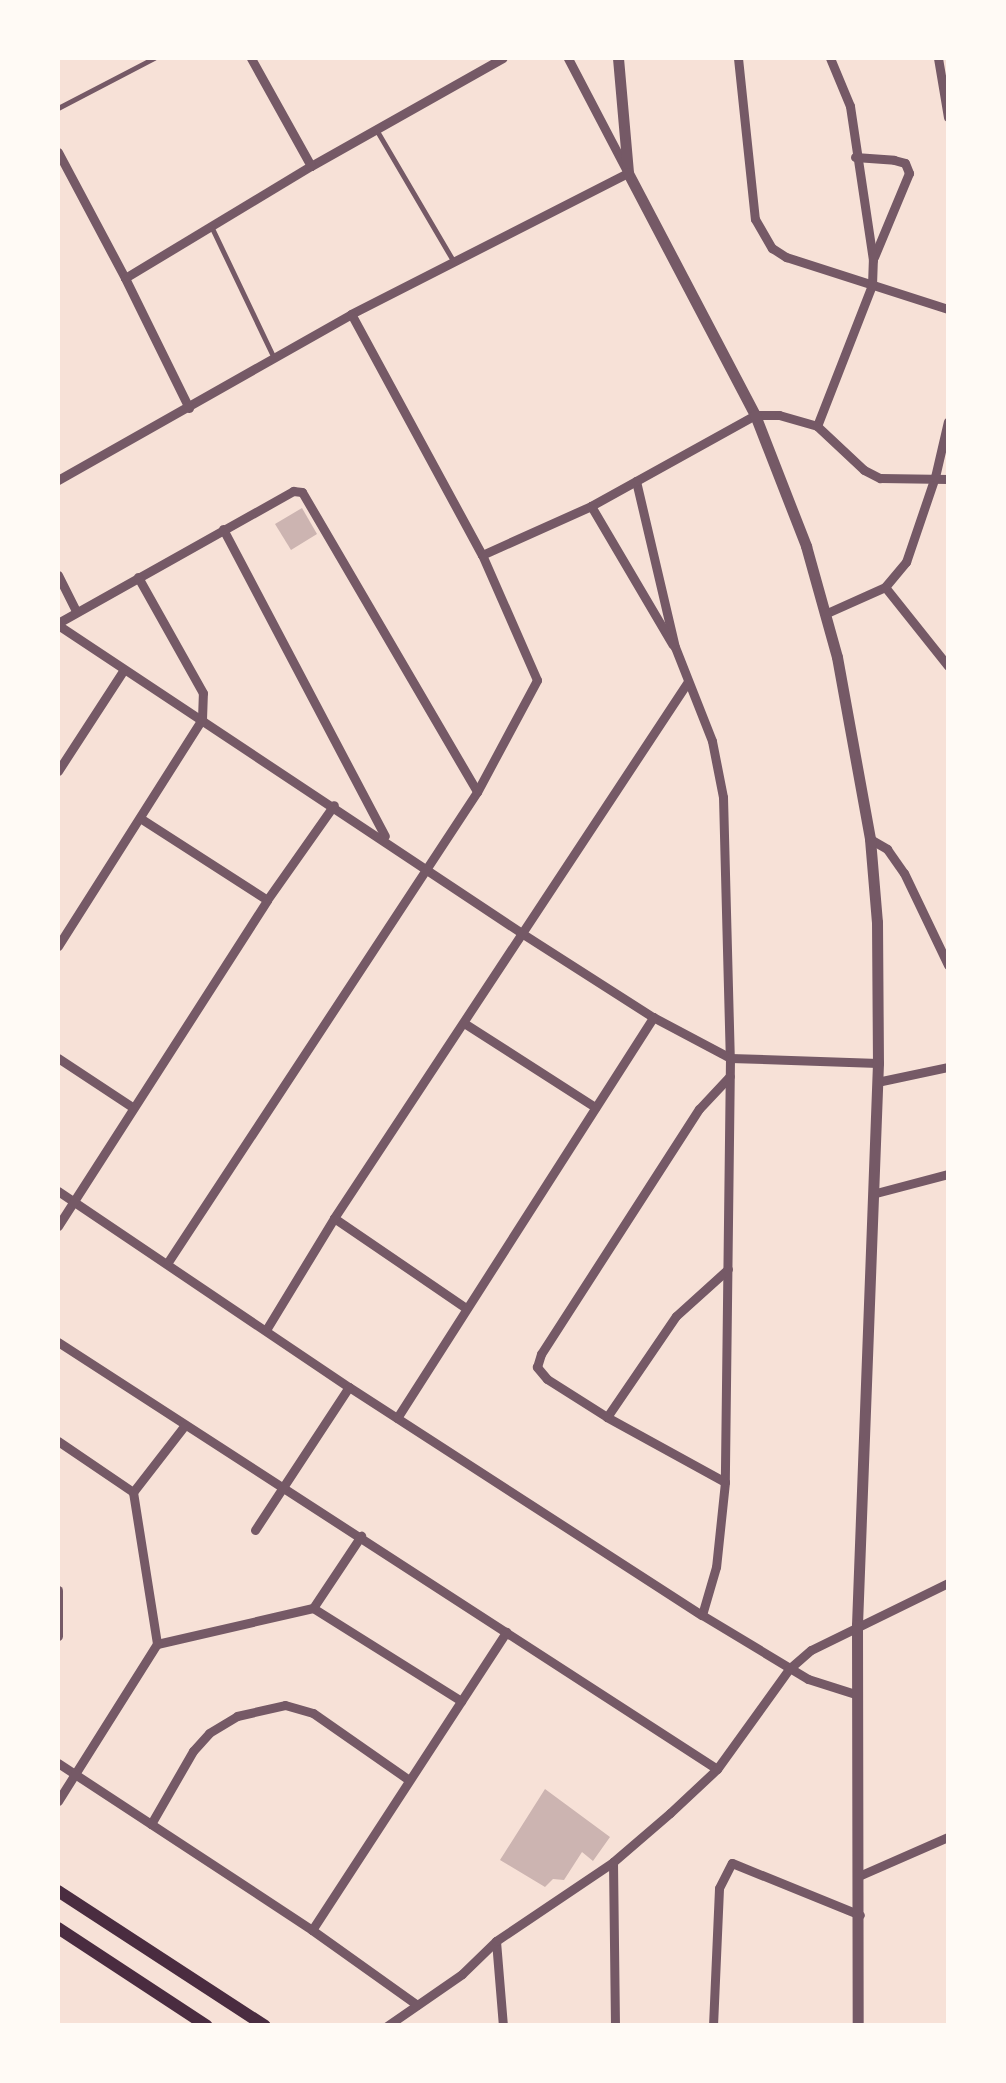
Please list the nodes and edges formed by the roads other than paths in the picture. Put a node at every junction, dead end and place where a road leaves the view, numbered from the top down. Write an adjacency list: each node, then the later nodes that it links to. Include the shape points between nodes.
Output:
1 (154, 58): 9 (lane)
2 (251, 58): 14 (street)
3 (503, 58): 11 (street)
4 (568, 58): 15 (street)
5 (618, 58): 15 (street)
6 (738, 58): 20 (street, via 762,236 786,257)
7 (830, 58): 13 (street, via 850,106)
8 (938, 58): 10 (street)
9 (58, 108)
10 (948, 116)
11 (376, 129): 14 (street); 18 (lane)
12 (58, 152): 19 (street)
13 (855, 156): 17 (street); 17 (street, via 904,163 909,173)
14 (312, 166): 16 (street)
15 (628, 173): 18 (street); 25 (street)
16 (210, 226): 19 (street); 23 (lane)
17 (873, 260): 20 (street)
18 (454, 262): 22 (street)
19 (125, 278): 24 (street)
20 (872, 285): 21 (street); 27 (street)
21 (948, 309)
22 (351, 314): 23 (street); 34 (street)
23 (274, 359): 24 (street)
24 (189, 408): 30 (street)
25 (755, 415): 27 (street); 31 (street); 39 (street)
26 (948, 421): 28 (street)
27 (817, 426): 28 (street, via 880,478)
28 (936, 478): 29 (street); 37 (street, via 906,562)
29 (948, 479)
30 (58, 480)
31 (636, 481): 32 (street); 41 (street)
32 (591, 506): 34 (street); 41 (street)
33 (223, 529): 36 (street); 47 (street, via 293,491 311,500); 51 (street)
34 (482, 555): 47 (street, via 537,680)
35 (58, 575): 38 (street)
36 (138, 576): 38 (street); 45 (street, via 203,693)
37 (886, 587): 39 (street); 42 (street)
38 (76, 611): 40 (street)
39 (827, 614): 50 (street)
40 (58, 624): 43 (street)
41 (675, 647): 44 (street)
42 (948, 666)
43 (123, 671): 45 (street); 46 (street)
44 (687, 683): 54 (street); 60 (street, via 712,741 723,797)
45 (202, 720): 48 (street); 49 (street)
46 (58, 771)
47 (477, 792): 52 (street)
48 (334, 805): 51 (street); 53 (street)
49 (140, 818): 53 (street); 55 (street)
50 (870, 839): 56 (street, via 904,873); 61 (street)
51 (387, 840): 52 (street)
52 (426, 868): 54 (street); 73 (street)
53 (266, 900): 65 (street)
54 (523, 934): 57 (street); 58 (street)
55 (58, 946)
56 (948, 965)
57 (653, 1016): 60 (street); 66 (street)
58 (464, 1022): 66 (street); 71 (street)
59 (58, 1058): 65 (street)
60 (730, 1058): 61 (street); 63 (street)
61 (878, 1063): 64 (street)
62 (948, 1067): 64 (street)
63 (730, 1076): 74 (street); 79 (street, via 699,1109 541,1354 537,1368 547,1380)
64 (878, 1082): 69 (street)
65 (132, 1107): 70 (street)
66 (595, 1107): 75 (street)
67 (948, 1174): 69 (street)
68 (58, 1191): 70 (street)
69 (876, 1193): 92 (street)
70 (71, 1200): 72 (street); 73 (street)
71 (334, 1218): 75 (street); 76 (street)
72 (58, 1226)
73 (168, 1262): 76 (street)
74 (729, 1268): 79 (street, via 676,1316); 83 (street)
75 (466, 1308): 80 (street)
76 (266, 1330): 78 (street)
77 (58, 1342): 81 (street)
78 (349, 1387): 80 (street); 84 (street)
79 (607, 1417): 83 (street)
80 (397, 1418): 91 (street)
81 (185, 1425): 84 (street); 85 (street)
82 (58, 1441): 85 (street)
83 (725, 1482): 91 (street, via 716,1566)
84 (282, 1488): 86 (street); 87 (street)
85 (133, 1492): 95 (street)
86 (255, 1530)
87 (361, 1536): 90 (street); 93 (street)
88 (948, 1582): 92 (street)
89 (58, 1590): 94 (street)
90 (314, 1608): 95 (street); 98 (street)
91 (702, 1615): 96 (street)
92 (857, 1625): 96 (street); 97 (street)
93 (506, 1632): 98 (street); 100 (street)
94 (58, 1636)
95 (158, 1644): 101 (street)
96 (790, 1668): 97 (street); 100 (street)
97 (858, 1695): 107 (street)
98 (461, 1700): 102 (street)
99 (58, 1763): 101 (street)
100 (717, 1769): 106 (street)
101 (75, 1774): 103 (street); 104 (street)
102 (410, 1780): 104 (street, via 313,1713 285,1705 236,1716 209,1732); 111 (street)
103 (58, 1802)
104 (150, 1824): 111 (street)
105 (948, 1836): 107 (street)
106 (612, 1862): 112 (street); 118 (street)
107 (861, 1875): 109 (street)
108 (58, 1891): 115 (main road)
109 (860, 1915): 119 (street, via 732,1863 719,1888); 120 (street)
110 (58, 1928): 114 (main road)
111 (312, 1930): 113 (street)
112 (496, 1940): 113 (street); 117 (street)
113 (417, 2005): 116 (street)
114 (207, 2026)
115 (265, 2026)
116 (387, 2026)
117 (502, 2026)
118 (615, 2026)
119 (713, 2026)
120 (858, 2026)

